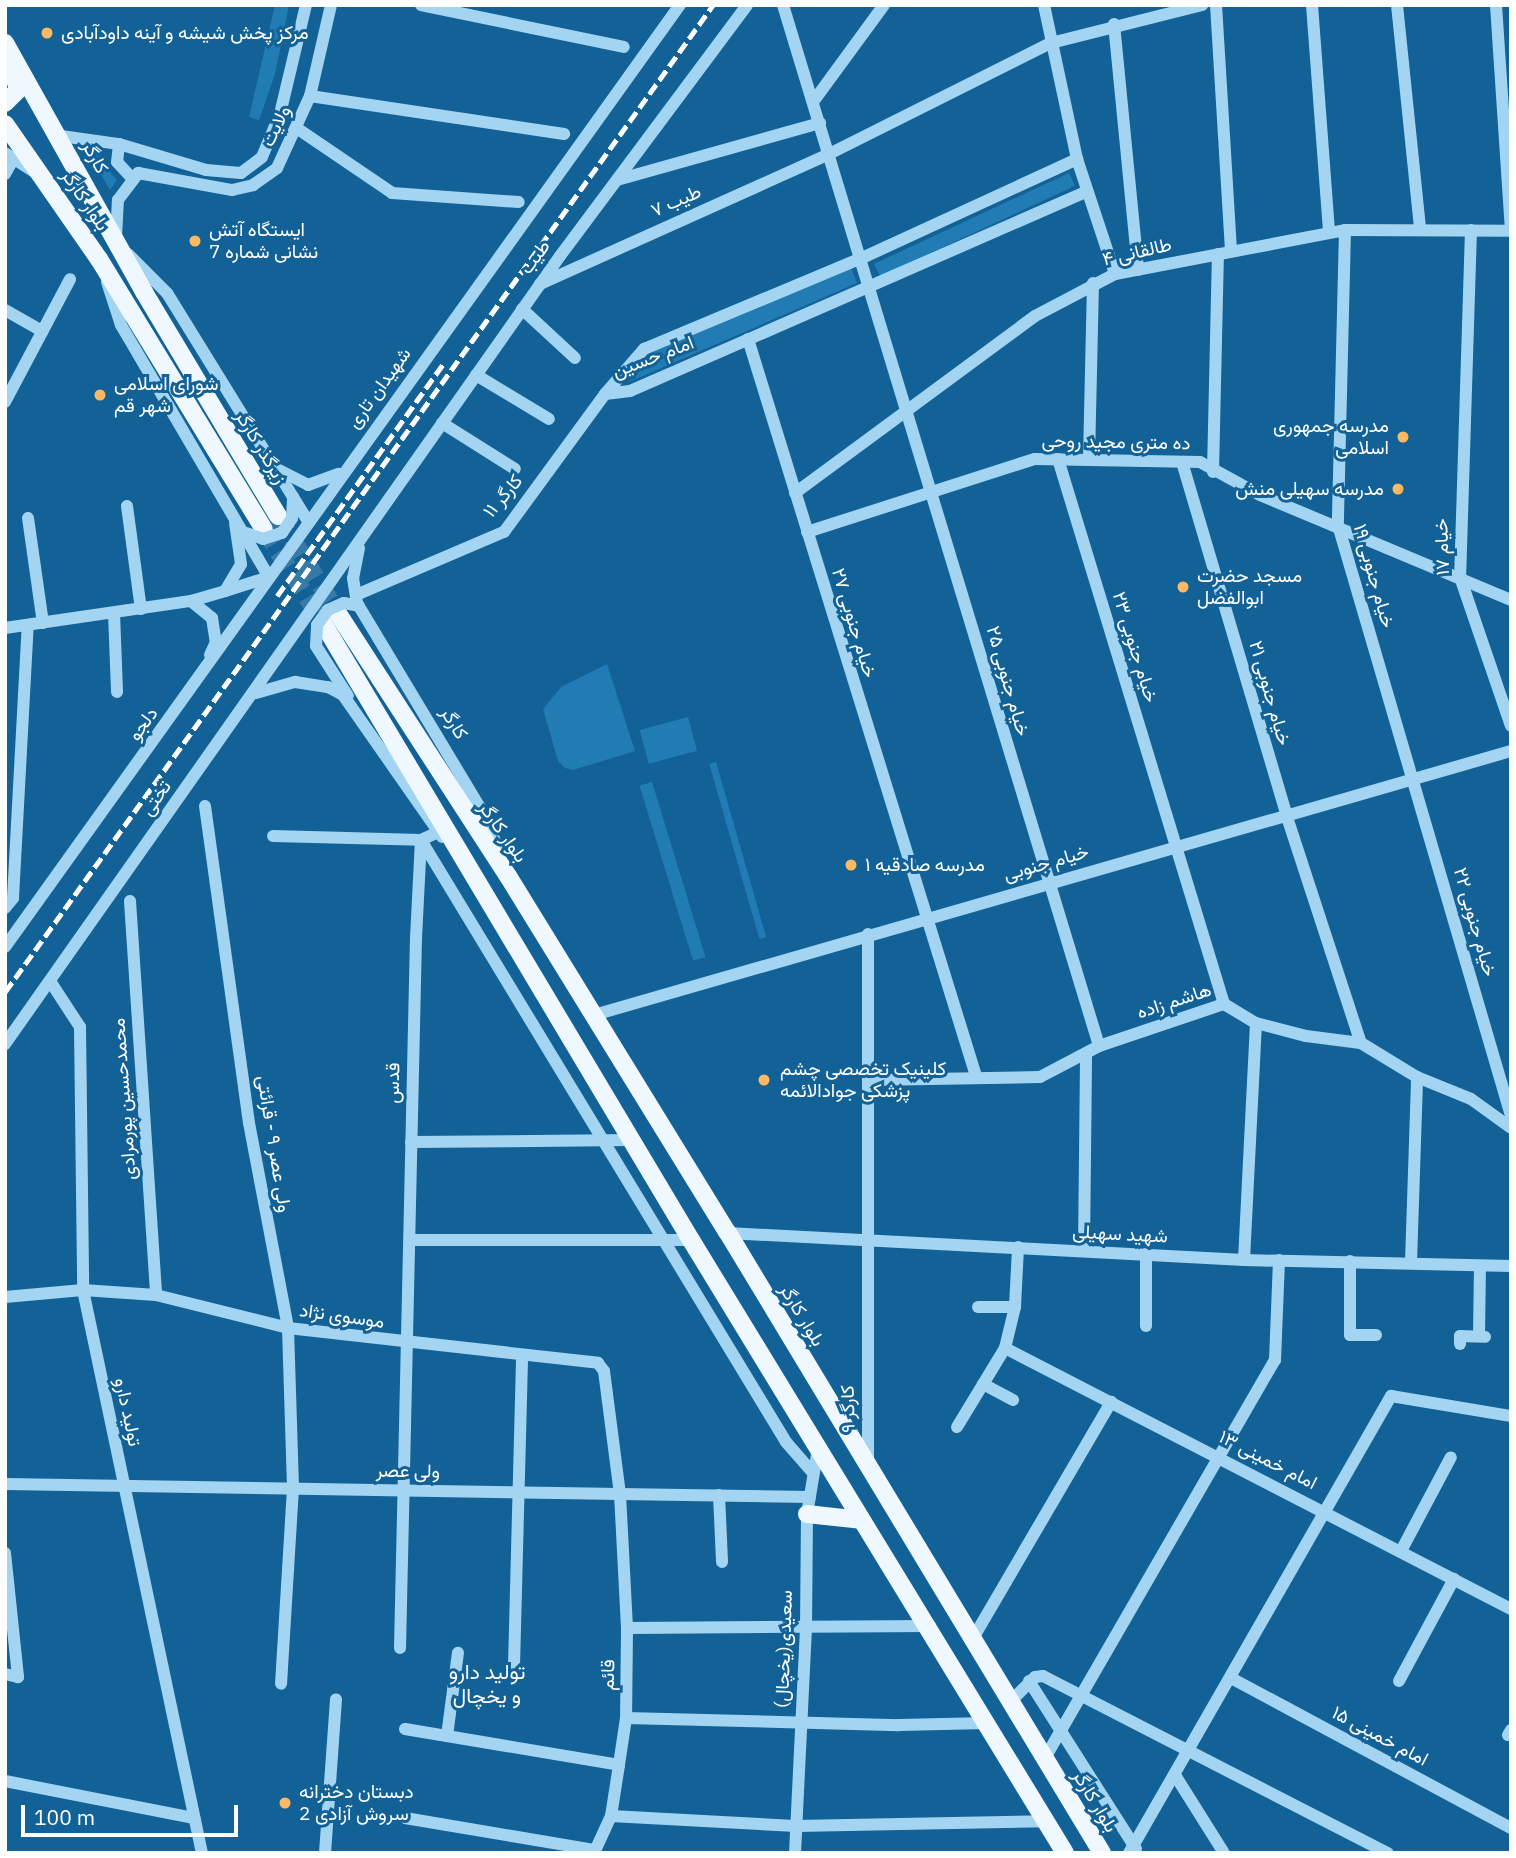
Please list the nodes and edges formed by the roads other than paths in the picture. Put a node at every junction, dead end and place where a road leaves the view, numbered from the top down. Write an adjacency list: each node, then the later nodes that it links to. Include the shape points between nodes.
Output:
1 (306, 5): 31 (street, ولایت, via 293,73)
2 (331, 5): 20 (street, ولایت)
3 (421, 5): 18 (street)
4 (680, 5): 75 (street, شهیدان تاری)
5 (747, 5): 37 (street, طیب)
6 (783, 5): 21 (street, خیام جنوبی ۲۵)
7 (884, 5): 21 (street)
8 (1044, 5): 17 (street)
9 (1202, 5): 14 (street, طیب ۷)
10 (1216, 5): 48 (street)
11 (1312, 5): 46 (street)
12 (1397, 5): 42 (street)
13 (1496, 5): 45 (street)
14 (1167, 8): 15 (street, طیب ۷)
15 (1114, 24): 17 (street, طیب ۷); 51 (street)
16 (5, 43): 27 (main road, کارگر)
17 (1051, 43): 29 (street, طیب ۷); 32 (street)
18 (624, 47)
19 (5, 59): 22 (main road, via 19,89 14,99)
20 (310, 96): 25 (street, ولایت); 26 (street)
21 (813, 102): 23 (street, خیام جنوبی ۲۵)
22 (5, 103)
23 (820, 123): 29 (street, خیام جنوبی ۲۵); 37 (street)
24 (5, 124): 38 (main road, بلوار کارگر)
25 (298, 129): 33 (street, ولایت); 41 (street, via 392,192)
26 (564, 134)
27 (61, 136): 28 (street); 47 (main road, کارگر)
28 (119, 145): 34 (street); 36 (street, via 117,162)
29 (829, 153): 49 (street, خیام جنوبی ۲۵); 55 (street, طیب ۷)
30 (10, 155): 35 (street); 38 (street)
31 (262, 157): 33 (street, via 265,167); 34 (street, ولایت, via 241,173)
32 (1077, 159): 40 (street); 49 (street, امام حسین)
33 (277, 168): 39 (street, ولایت, via 253,185)
34 (232, 173): 39 (street, via 237,185)
35 (5, 174)
36 (131, 177): 39 (street, via 145,172); 47 (street, via 114,215)
37 (617, 180): 55 (street, طیب)
38 (48, 183): 50 (main road, بلوار کارگر)
39 (232, 190)
40 (1087, 191): 52 (street); 56 (street, امام حسین)
41 (519, 202)
42 (1420, 228): 43 (street, طالقانی ۴); 44 (street, طالقانی ۴)
43 (1345, 230): 46 (street, طالقانی ۴); 85 (street, خیام جنوبی ۱۹)
44 (1471, 230): 45 (street, طالقانی ۴); 91 (street, خیام ۱۷)
45 (1511, 230)
46 (1329, 232): 48 (street, طالقانی ۴)
47 (117, 242): 57 (main road, کارگر); 73 (street, via 167,293)
48 (1224, 253): 51 (street, طالقانی ۴); 76 (street, via 1215,360)
49 (862, 258): 56 (street, خیام جنوبی ۲۵); 65 (street, امام حسین, via 644,349)
50 (99, 259): 58 (main road, بلوار کارگر); 81 (street, via 121,325)
51 (1139, 270): 52 (street, طالقانی ۴)
52 (1115, 274): 54 (street, طالقانی ۴)
53 (70, 279): 61 (street)
54 (1094, 283): 67 (street, طالقانی ۴, via 1035,316); 71 (street)
55 (540, 284): 59 (street, طیب)
56 (870, 286): 62 (street, امام حسین); 67 (street, خیام جنوبی ۲۵)
57 (144, 292): 82 (main road, زیرگذر کارگر)
58 (126, 302): 86 (main road, زیرگذر کارگر)
59 (522, 309): 63 (street); 64 (street, طیب)
60 (5, 310): 61 (street)
61 (42, 331): 66 (street)
62 (748, 340): 65 (street, امام حسین, via 623,393); 78 (street, خیام جنوبی ۲۷)
63 (575, 358)
64 (476, 375): 68 (street); 69 (street, طیب)
65 (605, 394): 95 (street, کارگر ۱۱, via 504,532)
66 (5, 402)
67 (907, 407): 77 (street, خیام جنوبی ۲۵); 78 (street, طالقانی ۴)
68 (548, 419)
69 (442, 424): 74 (street); 88 (street, طیب)
70 (1058, 459): 71 (street, ده متری مجید روحی); 77 (street, ده متری مجید روحی, via 1035,459); 113 (street, خیام جنوبی ۲۳)
71 (1088, 459): 72 (street, ده متری مجید روحی)
72 (1182, 462): 76 (street, ده متری مجید روحی, via 1200,462); 109 (street, خیام جنوبی ۲۱)
73 (273, 465): 75 (street, via 285,476 308,485); 79 (street)
74 (515, 469)
75 (342, 472): 84 (street, شهیدان تاری)
76 (1213, 472): 85 (street, ده متری مجید روحی)
77 (932, 490): 87 (street, ده متری مجید روحی); 115 (street, خیام جنوبی ۲۵, via 1027,815)
78 (795, 493): 87 (street, خیام جنوبی ۲۷)
79 (293, 497): 84 (street); 86 (street, bridge, via 292,518 282,533 263,539)
80 (128, 506): 96 (street)
81 (231, 507): 86 (street); 92 (street, via 241,564)
82 (278, 516)
83 (28, 518): 98 (street)
84 (307, 520): 90 (street, دلجو)
85 (1338, 525): 91 (street, ده متری مجید روحی); 107 (street, خیام جنوبی ۱۹)
86 (255, 531): 90 (street)
87 (807, 532): 118 (street, خیام جنوبی ۲۷)
88 (362, 538): 89 (street, طیب); 95 (street, via 353,578)
89 (338, 574): 103 (street, تختی)
90 (269, 577): 92 (street); 101 (street, دلجو)
91 (1460, 577): 93 (street, ده متری مجید روحی); 105 (street, خیام ۱۷)
92 (225, 591): 94 (street)
93 (1511, 600)
94 (191, 601): 96 (street); 101 (street, via 212,618 216,632)
95 (358, 601): 104 (street, کارگر ۱۱, bridge, via 328,610 317,625 316,646); 114 (street, کارگر, via 486,818)
96 (141, 609): 97 (street)
97 (114, 613): 98 (street); 102 (street)
98 (43, 622): 99 (street)
99 (28, 625): 100 (street); 117 (street, via 13,898)
100 (5, 628)
101 (202, 675): 120 (street, دلجو)
102 (117, 692)
103 (256, 694): 104 (street, via 274,685 313,683 343,695); 121 (street, تختی)
104 (358, 711): 110 (street)
105 (1511, 726)
106 (1511, 751): 107 (street, خیام جنوبی)
107 (1414, 778): 109 (street, خیام جنوبی); 133 (street, خیام جنوبی ۲۲)
108 (205, 806): 158 (street, ولی عصر ۹ - قرائتی, via 249,1124)
109 (1286, 814): 113 (street, خیام جنوبی); 126 (street, خیام جنوبی ۲۱)
110 (439, 825): 112 (street); 114 (main road, بلوار کارگر, via 330,618); 125 (main road, via 459,847)
111 (273, 836): 112 (street)
112 (421, 840): 135 (street); 137 (street, قدس)
113 (1176, 845): 115 (street, خیام جنوبی); 122 (street, خیام جنوبی ۲۳)
114 (508, 876): 123 (main road, بلوار کارگر)
115 (1051, 881): 118 (street, خیام جنوبی); 128 (street, خیام جنوبی ۲۵)
116 (130, 901): 153 (street, محمدحسین پورمرادی)
117 (5, 908)
118 (926, 917): 119 (street, خیام جنوبی); 130 (street, خیام جنوبی ۲۷)
119 (868, 934): 123 (street, خیام جنوبی); 132 (street, کارگر ۹)
120 (5, 947)
121 (50, 981): 127 (street, تختی); 152 (street, تولید دارو, via 80,1027)
122 (1224, 1004): 124 (street, هاشم زاده); 128 (street, هاشم زاده)
123 (594, 1016): 125 (main road); 138 (main road, بلوار کارگر)
124 (1256, 1023): 126 (street, هاشم زاده); 146 (street)
125 (567, 1031): 136 (main road)
126 (1361, 1043): 131 (street, هاشم زاده)
127 (5, 1044)
128 (1099, 1046): 129 (street, هاشم زاده)
129 (1086, 1054): 130 (street, هاشم زاده, via 1040,1077); 144 (street)
130 (976, 1076): 132 (street, هاشم زاده)
131 (1417, 1077): 134 (street, هاشم زاده, via 1471,1099); 149 (street)
132 (871, 1080): 139 (street, کارگر ۹)
133 (1511, 1116)
134 (1511, 1128)
135 (603, 1140): 136 (street); 137 (street); 142 (street)
136 (631, 1140): 141 (main road)
137 (411, 1142): 140 (street, قدس)
138 (728, 1233): 139 (street, شهید سهیلی); 173 (main road, بلوار کارگر)
139 (867, 1238): 143 (street, شهید سهیلی); 173 (street, کارگر ۹)
140 (411, 1240): 142 (street); 161 (street, قدس)
141 (691, 1240): 142 (street); 170 (main road)
142 (664, 1242): 174 (street, via 786,1442)
143 (1018, 1247): 144 (street, شهید سهیلی); 156 (street)
144 (1084, 1251): 145 (street, شهید سهیلی)
145 (1146, 1254): 146 (street, شهید سهیلی); 157 (street)
146 (1244, 1259): 147 (street, شهید سهیلی)
147 (1279, 1260): 148 (street, شهید سهیلی); 171 (street, via 1275,1360)
148 (1350, 1261): 149 (street, شهید سهیلی); 159 (street, via 1350,1335)
149 (1411, 1262): 150 (street, شهید سهیلی)
150 (1480, 1266): 151 (street, شهید سهیلی); 160 (street, via 1482,1337 1460,1336)
151 (1511, 1266)
152 (83, 1290): 153 (street, موسوی نژاد); 154 (street, موسوی نژاد); 176 (street, تولید دارو)
153 (156, 1295): 158 (street, موسوی نژاد)
154 (5, 1297)
155 (978, 1307): 156 (street)
156 (1015, 1307): 162 (street)
157 (1146, 1326)
158 (288, 1328): 161 (street, موسوی نژاد); 177 (street, ولی عصر ۹ - قرائتی)
159 (1376, 1335)
160 (1460, 1344)
161 (410, 1345): 163 (street, موسوی نژاد); 178 (street, قدس)
162 (1005, 1348): 165 (street); 167 (street, امام خمینی ۱۳)
163 (522, 1356): 164 (street, موسوی نژاد); 179 (street)
164 (598, 1363): 180 (street, قائم, via 604,1371)
165 (983, 1384): 166 (street); 169 (street)
166 (1013, 1400)
167 (1111, 1402): 171 (street, امام خمینی ۱۳); 193 (street)
168 (1511, 1416): 183 (street, via 1391,1396)
169 (957, 1427)
170 (818, 1448): 174 (street, سعیدی(یخچال)); 184 (main road)
171 (1219, 1456): 183 (street, امام خمینی ۱۳); 202 (street)
172 (1451, 1457): 185 (street)
173 (868, 1468): 193 (main road, بلوار کارگر)
174 (813, 1473): 182 (street, سعیدی(یخچال))
175 (5, 1483): 176 (street, ولی عصر)
176 (124, 1486): 177 (street, ولی عصر); 217 (street, تولید دارو)
177 (293, 1488): 178 (street, ولی عصر); 201 (street, ولی عصر ۹ - قرائتی)
178 (405, 1490): 179 (street, ولی عصر); 194 (street, قدس)
179 (520, 1492): 180 (street, ولی عصر); 196 (street)
180 (620, 1494): 181 (street, ولی عصر); 191 (street, قائم)
181 (719, 1495): 182 (street, ولی عصر); 187 (street)
182 (808, 1505): 184 (main road); 192 (street, سعیدی(یخچال))
183 (1324, 1510): 185 (street, امام خمینی ۱۳); 198 (street)
184 (861, 1520): 190 (main road)
185 (1401, 1551): 188 (street, امام خمینی ۱۳)
186 (5, 1553): 197 (street)
187 (722, 1562)
188 (1454, 1580): 189 (street, امام خمینی ۱۳); 199 (street)
189 (1510, 1607)
190 (930, 1626): 192 (street); 207 (main road)
191 (627, 1628): 192 (street); 205 (street, قائم)
192 (806, 1629): 206 (street, سعیدی(یخچال))
193 (972, 1640): 204 (main road, بلوار کارگر)
194 (400, 1648)
195 (458, 1653): 210 (street)
196 (514, 1666)
197 (11, 1676)
198 (1231, 1678): 211 (street); 221 (street, امام خمینی ۱۵)
199 (1399, 1681)
200 (1030, 1682): 202 (street, via 1043,1676); 204 (street); 209 (street)
201 (281, 1684)
202 (1083, 1693): 209 (street); 211 (street)
203 (336, 1699): 225 (street)
204 (1011, 1701): 212 (main road, بلوار کارگر)
205 (626, 1718): 206 (street); 213 (street, قائم)
206 (801, 1719): 207 (street, via 899,1725); 220 (street, سعیدی(یخچال))
207 (988, 1723): 219 (main road)
208 (405, 1729): 210 (street)
209 (1061, 1731): 212 (street); 222 (street)
210 (447, 1736): 213 (street)
211 (1190, 1749): 214 (street); 230 (street)
212 (1045, 1758): 228 (main road, بلوار کارگر)
213 (619, 1765): 216 (street, قائم)
214 (1175, 1775): 222 (street); 229 (street)
215 (5, 1781): 217 (street)
216 (611, 1816): 220 (street); 223 (street, قائم)
217 (194, 1818): 224 (street, تولید دارو)
218 (405, 1818): 223 (street)
219 (1047, 1821): 220 (street); 227 (main road)
220 (796, 1826): 226 (street, سعیدی(یخچال))
221 (1511, 1828)
222 (1134, 1850)
223 (595, 1851)
224 (202, 1853)
225 (325, 1853)
226 (795, 1853)
227 (1065, 1853)
228 (1102, 1853)
229 (1224, 1853)
230 (1388, 1853)

